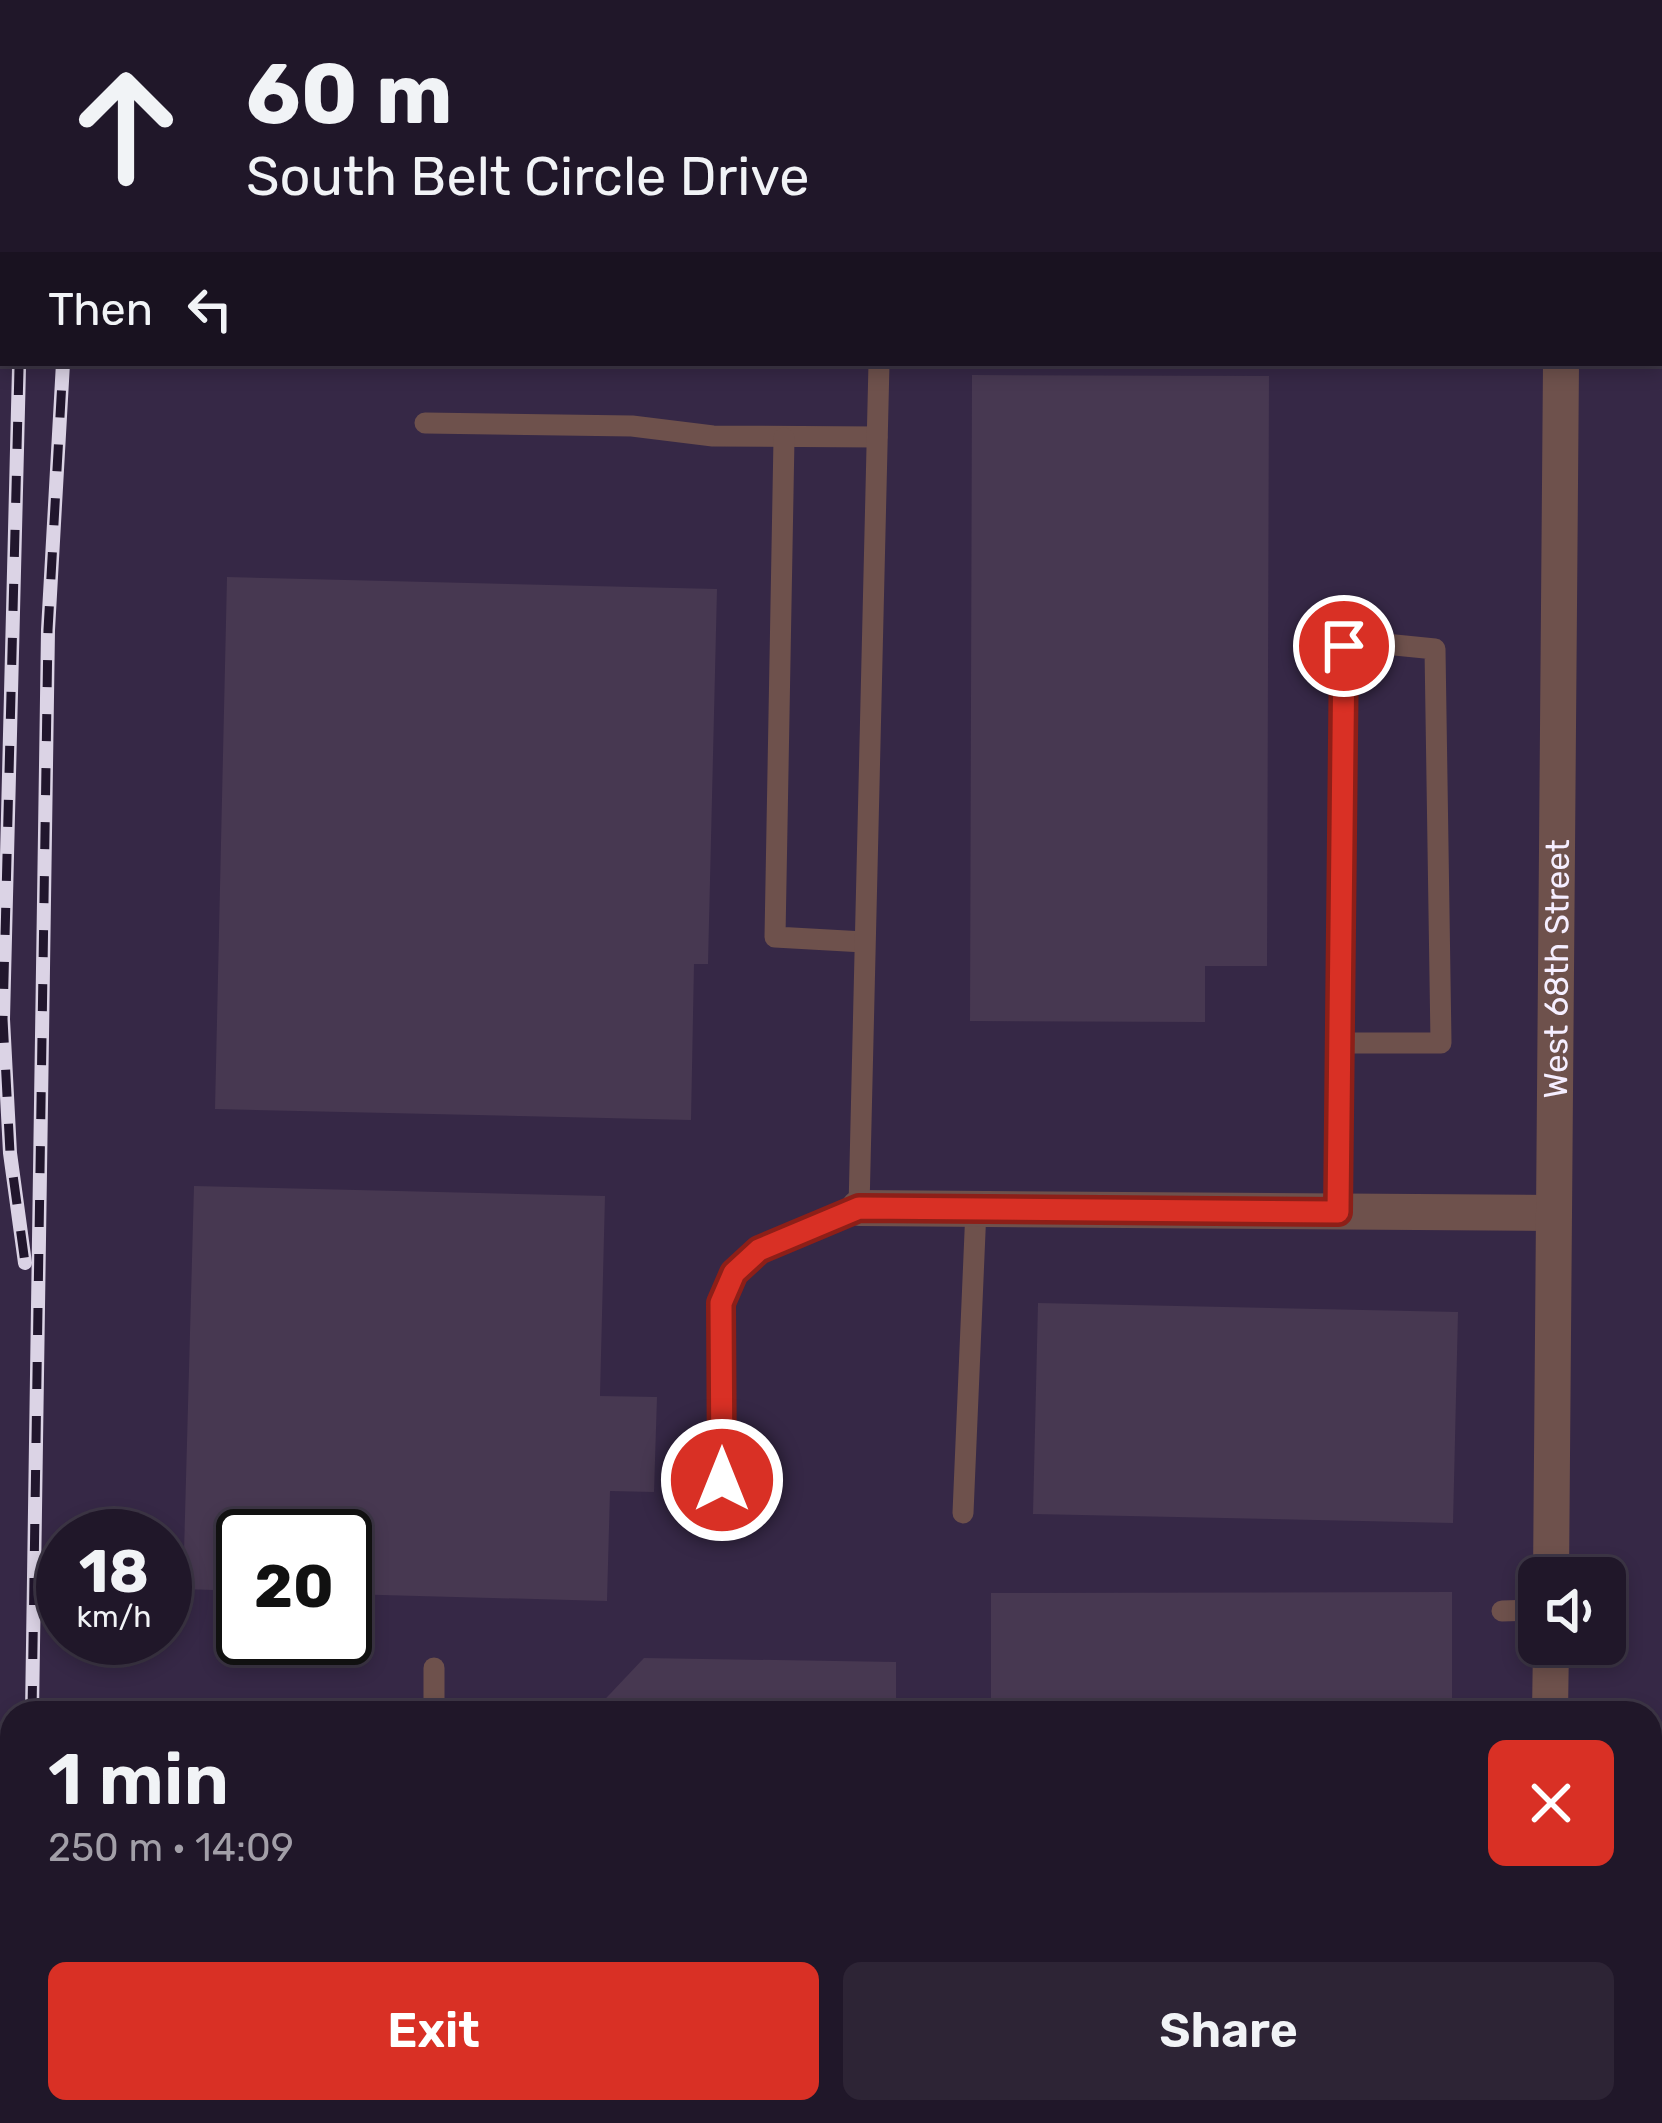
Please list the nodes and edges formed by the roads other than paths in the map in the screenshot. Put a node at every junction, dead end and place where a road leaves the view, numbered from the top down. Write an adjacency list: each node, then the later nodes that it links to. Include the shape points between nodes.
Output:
1 (880, 366): 5 (lane)
2 (1561, 366): 11 (street, West 68th Street)
3 (425, 423): 4 (lane)
4 (784, 437): 5 (lane); 6 (lane, via 775,937)
5 (877, 437): 6 (lane)
6 (865, 942): 8 (lane)
7 (1340, 1043): 7 (lane, via 1344,646 1436,650 1441,1043); 10 (lane)
8 (859, 1208): 9 (street); 13 (lane, via 759,1250 734,1273 721,1303)
9 (976, 1209): 10 (street); 12 (lane)
10 (1338, 1212): 11 (street)
11 (1554, 1214): 14 (street, West 68th Street)
12 (962, 1513)
13 (722, 1524)
14 (1551, 1557)
15 (1502, 1611): 16 (lane)
16 (1518, 1611)
17 (1551, 1665): 20 (street)
18 (434, 1668): 19 (lane)
19 (434, 1701)
20 (1550, 1701)

